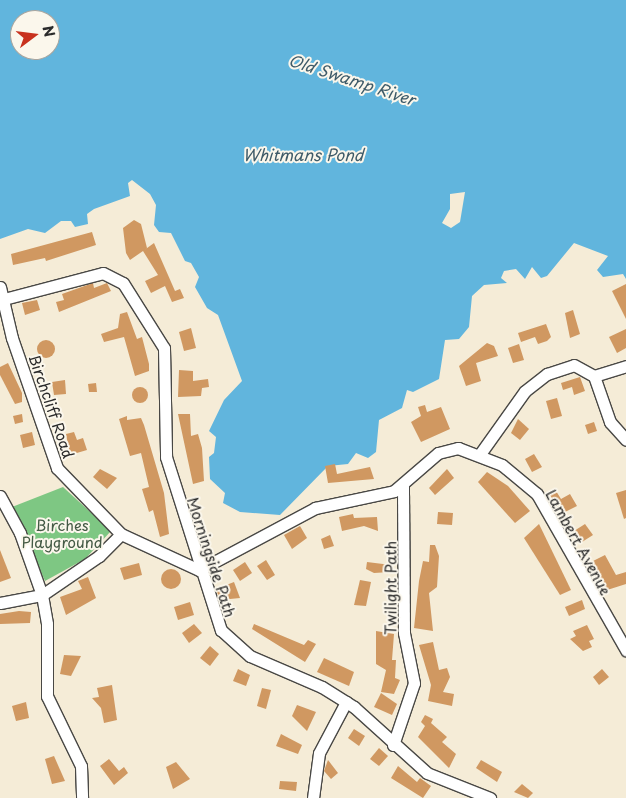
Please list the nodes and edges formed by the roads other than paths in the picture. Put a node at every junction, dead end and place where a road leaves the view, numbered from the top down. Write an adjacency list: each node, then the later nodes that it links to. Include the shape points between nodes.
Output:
1 (2, 293): 8 (street, Birchcliff Road, via 12,338 57,468); 9 (street, Morningside Path, via 103,272 116,277 164,348 166,458)
2 (626, 366): 3 (street)
3 (594, 376): 4 (street, via 610,422); 5 (street, via 574,366 536,381 502,420)
4 (626, 440)
5 (480, 454): 6 (street, Lambert Avenue, via 458,448 438,453); 12 (street, Lambert Avenue, via 519,477 536,494)
6 (403, 486): 9 (street, Lambert Avenue, via 314,508); 14 (street, Twilight Path, via 404,633 414,683)
7 (0, 496): 10 (street, via 20,533)
8 (121, 534): 9 (street, Birchcliff Road); 10 (street, via 99,556)
9 (199, 570): 13 (street, Morningside Path, via 215,619 229,640 250,656)
10 (42, 595): 11 (street); 15 (street, via 47,624 47,696 81,766)
11 (0, 603)
12 (626, 650)
13 (346, 702): 14 (street, Morningside Path); 16 (street, via 319,753)
14 (393, 745): 17 (street, Morningside Path, via 427,773)
15 (86, 797)
16 (313, 798)
17 (490, 798)

